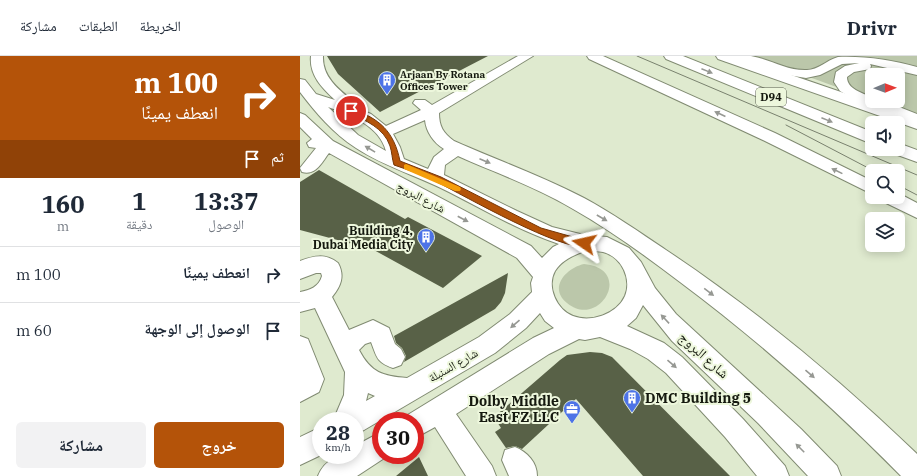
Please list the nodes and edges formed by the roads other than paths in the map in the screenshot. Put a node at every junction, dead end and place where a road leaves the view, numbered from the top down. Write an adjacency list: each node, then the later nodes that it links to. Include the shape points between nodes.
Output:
1 (317, 56): 13 (street, via 316,66 330,73 336,92)
2 (527, 56): 12 (street)
3 (593, 56): 27 (street, one-way to 3, via 770,137)
4 (671, 56): 18 (main road, D94, one-way to 18)
5 (876, 56): 8 (street)
6 (726, 57): 7 (street, via 751,59 806,74 822,71 837,62); 16 (main road, D94)
7 (854, 60): 8 (street); 15 (street, via 850,69 841,75 841,84 849,91)
8 (902, 67): 9 (street)
9 (917, 71)
10 (300, 83): 11 (street, شارع البروج)
11 (311, 97): 13 (street); 24 (street, شارع البروج, one-way to 11, via 345,133 327,118)
12 (426, 107): 17 (street); 20 (street, via 435,133 448,145)
13 (364, 116): 17 (street)
14 (300, 118): 19 (street, شارع البروج)
15 (917, 119)
16 (917, 124)
17 (381, 128): 24 (street, via 393,144)
18 (865, 135)
19 (313, 140): 23 (street, شارع البروج); 25 (street)
20 (458, 149): 26 (street, via 438,162 435,174); 48 (street, one-way to 48, via 577,203 615,225 743,318 794,360)
21 (905, 152): 22 (main road)
22 (917, 156)
23 (350, 159): 25 (street); 33 (street, شارع البروج, one-way to 33, via 524,252 534,262)
24 (397, 163): 26 (street, شارع البروج)
25 (303, 165)
26 (438, 179): 30 (street, شارع البروج, via 538,230)
27 (865, 184)
28 (904, 204): 29 (street)
29 (917, 211)
30 (584, 243): 32 (street, via 599,243 614,248 626,256); 33 (street, via 563,250 554,257)
31 (300, 270): 34 (street, via 315,264 331,268 331,284)
32 (639, 280): 35 (street, via 634,304 626,314 615,322); 52 (street, شارع البروج, one-way to 32, via 751,399 675,330 660,314)
33 (542, 285): 35 (street, via 549,310 561,321); 40 (street, شارع السنبلة, one-way to 40, via 518,321 487,345)
34 (310, 298): 38 (street)
35 (589, 328): 41 (street, via 541,346); 51 (street, one-way to 51, via 638,341 674,365)
36 (300, 347): 39 (street, via 312,379)
37 (394, 357): 38 (street, via 385,351 381,336 372,331 360,334 349,344)
38 (352, 360): 40 (street, via 365,379 375,385 390,390); 42 (street, via 356,395)
39 (300, 390)
40 (408, 390): 43 (street, شارع السنبلة)
41 (439, 410): 44 (street); 50 (street)
42 (349, 412)
43 (364, 416)
44 (424, 419)
45 (312, 445): 47 (street)
46 (372, 451): 49 (street)
47 (300, 452)
48 (917, 473)
49 (332, 476)
50 (482, 476)
51 (775, 476)
52 (827, 476)

